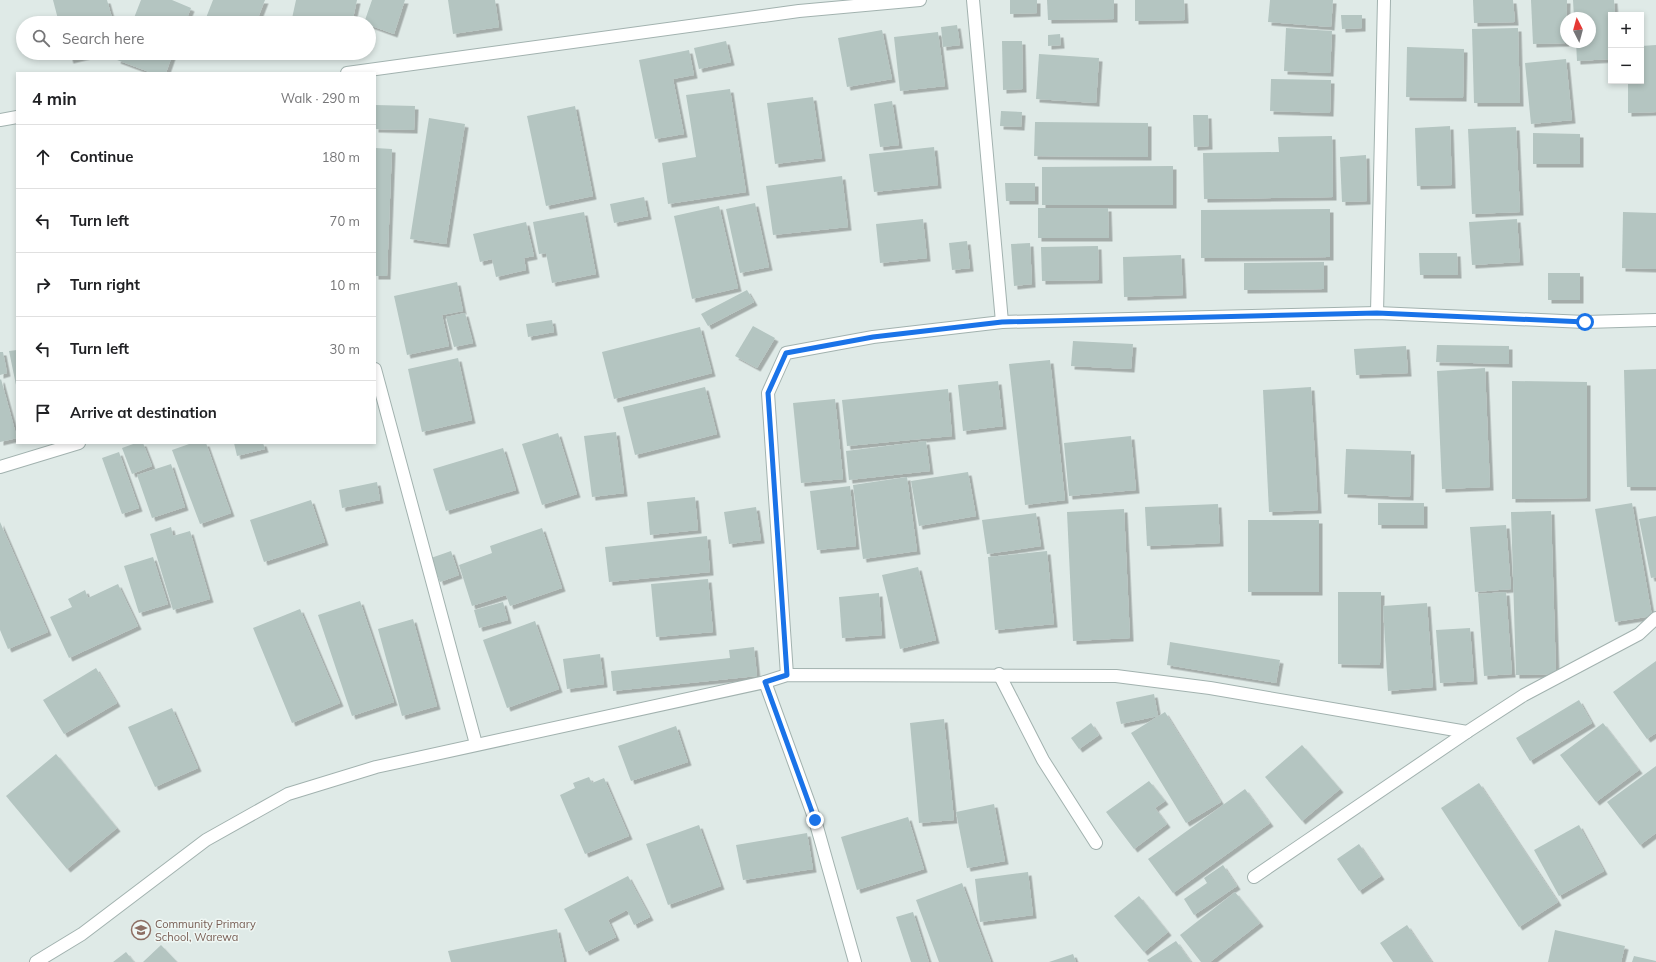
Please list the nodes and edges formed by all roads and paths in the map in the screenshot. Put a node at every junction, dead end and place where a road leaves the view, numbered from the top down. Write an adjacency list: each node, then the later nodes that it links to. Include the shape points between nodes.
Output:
1 (920, 0): 4 (street, via 799,11)
2 (973, 0): 9 (street)
3 (1384, 0): 7 (street)
4 (354, 72)
5 (16, 118): 6 (street)
6 (0, 120)
7 (1377, 313): 8 (street, via 1585,322); 9 (street)
8 (1656, 320)
9 (1002, 322): 15 (street, via 873,337 786,353 768,393)
10 (376, 372): 18 (street)
11 (76, 444): 12 (street)
12 (0, 467)
13 (1656, 618): 17 (street, via 1640,634 1524,694)
14 (999, 674): 15 (street); 17 (street, via 1116,676 1210,688); 19 (street, via 1043,760)
15 (787, 675): 16 (street)
16 (765, 682): 18 (street); 22 (street, via 815,820)
17 (1467, 732): 20 (street)
18 (476, 744): 21 (street, via 376,766 288,794 206,840 82,934)
19 (1096, 842)
20 (1254, 877)
21 (36, 962)
22 (854, 962)

